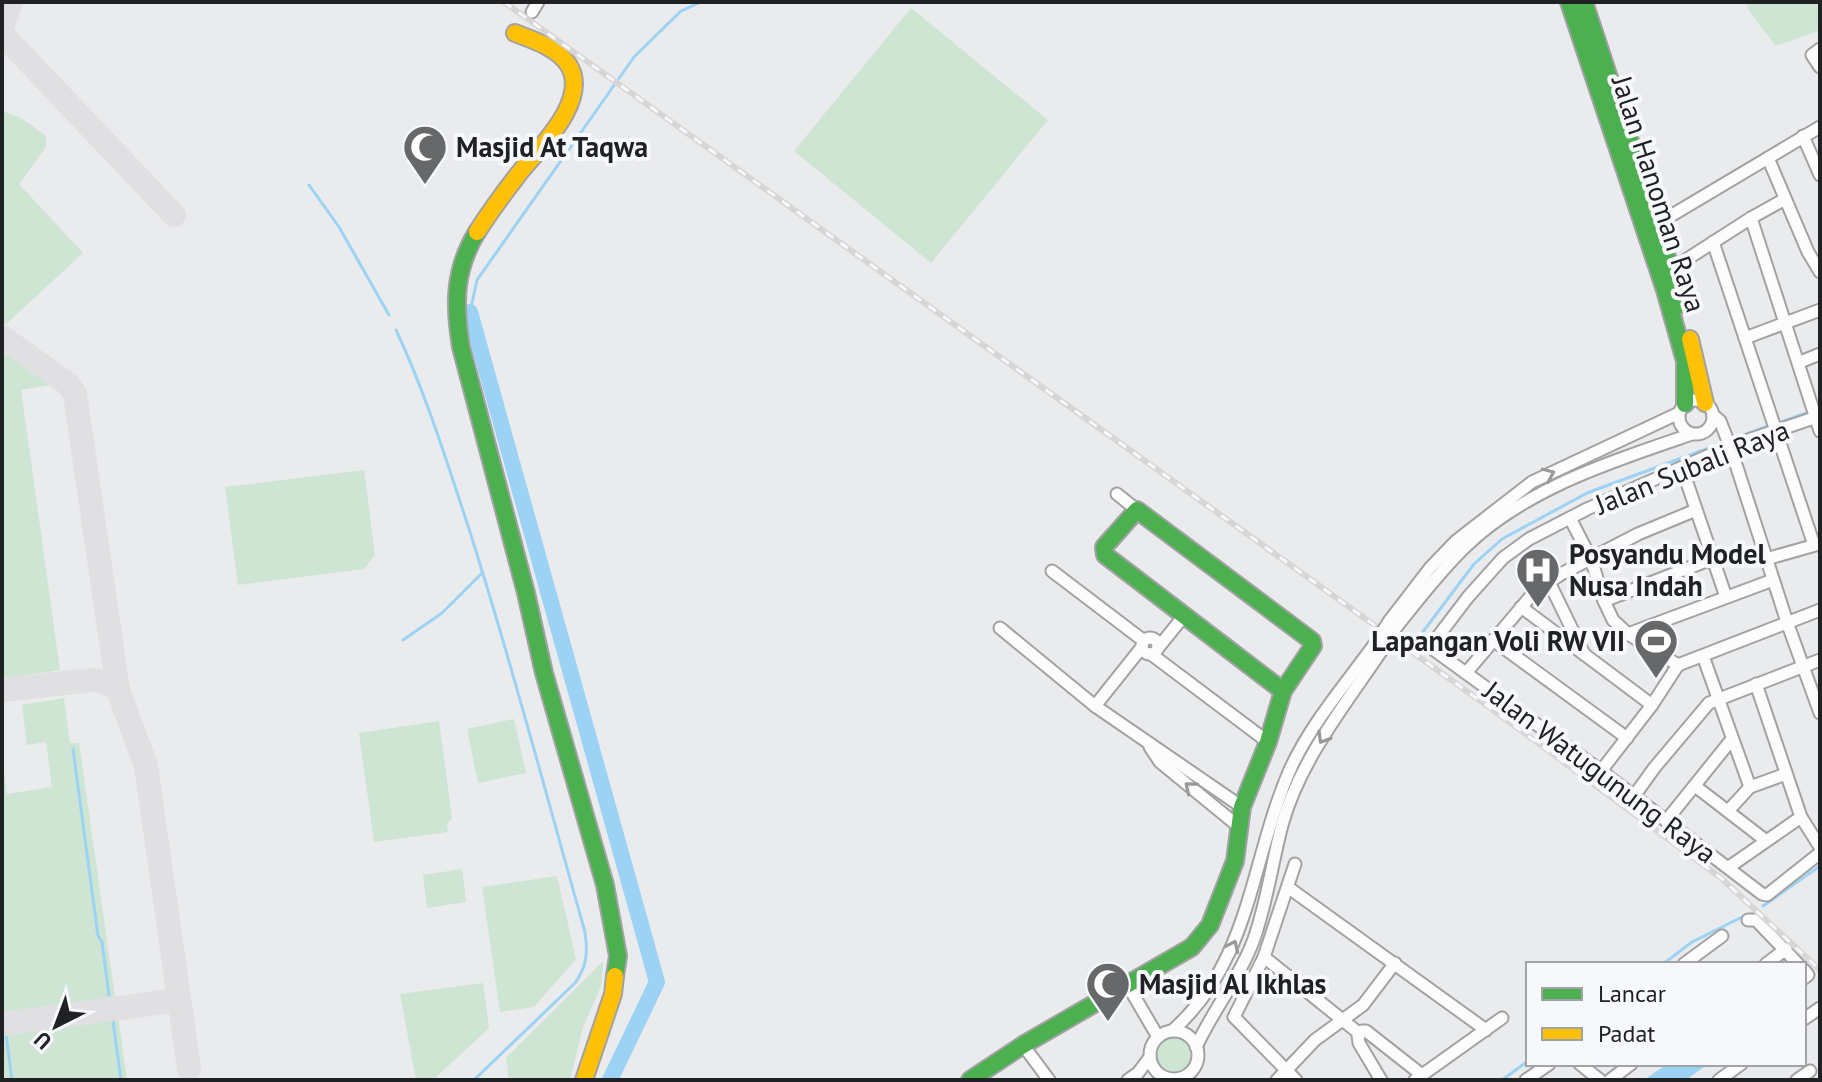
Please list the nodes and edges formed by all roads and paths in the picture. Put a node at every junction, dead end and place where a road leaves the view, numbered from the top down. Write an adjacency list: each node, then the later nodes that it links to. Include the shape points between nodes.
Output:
1 (1569, 2): 10 (street, Jalan Hanoman Raya)
2 (1584, 2): 10 (street, Jalan Hanoman Raya)
3 (515, 33): 113 (street, via 563,57 575,77 574,90 562,120 489,214 462,259 456,315 544,673 605,885 615,942 613,994)
4 (1820, 127): 5 (street)
5 (1803, 136): 6 (street); 7 (street)
6 (1768, 158): 8 (street); 10 (street)
7 (1820, 175)
8 (1785, 199): 9 (street); 12 (street)
9 (1751, 218): 11 (street); 15 (street)
10 (1651, 227): 13 (street, Jalan Hanoman Raya)
11 (1713, 242): 13 (street); 16 (street)
12 (1820, 272)
13 (1666, 273): 19 (street, Jalan Hanoman Raya, via 1685,361); 20 (street, Jalan Hanoman Raya)
14 (1820, 310): 15 (street)
15 (1785, 323): 16 (street); 18 (street)
16 (1745, 338): 22 (street)
17 (1820, 354): 18 (street)
18 (1800, 362): 21 (street)
19 (1682, 409): 20 (street, via 1694,400); 25 (street, via 1683,428); 26 (street)
20 (1709, 409): 23 (street); 27 (street, Jalan Hanoman Raya)
21 (1815, 410): 22 (street, Jalan Subali Raya); 24 (street)
22 (1772, 426): 27 (street, Jalan Subali Raya); 34 (street)
23 (1708, 429): 25 (street); 27 (street, via 1716,426)
24 (1820, 431)
25 (1692, 434): 28 (street)
26 (1631, 437): 28 (street); 47 (street, one-way to 26, via 1430,568 1493,510 1532,482)
27 (1726, 438): 29 (street, Jalan Subali Raya); 37 (street, Jalan Hanoman Raya)
28 (1639, 452): 47 (street, via 1535,495 1500,518 1466,546)
29 (1682, 468): 32 (street); 33 (street, Jalan Subali Raya)
30 (1117, 494): 31 (street)
31 (1137, 510): 45 (street, via 1103,551); 61 (street, via 1312,641)
32 (1696, 510): 35 (street); 36 (street)
33 (1570, 518): 36 (street); 53 (street, Jalan Subali Raya, via 1503,558 1432,642)
34 (1817, 544): 37 (street)
35 (1714, 558): 41 (street); 42 (street)
36 (1591, 559): 40 (street); 42 (street)
37 (1766, 559): 39 (street, Jalan Hanoman Raya)
38 (1052, 571): 52 (street)
39 (1773, 580): 41 (street); 46 (street, Jalan Hanoman Raya)
40 (1549, 582): 43 (street); 54 (street)
41 (1726, 597): 49 (street)
42 (1604, 601): 49 (street)
43 (1521, 607): 50 (street); 54 (street)
44 (1820, 610): 46 (street)
45 (1183, 617): 52 (street); 61 (street)
46 (1787, 622): 55 (street); 58 (street, Jalan Hanoman Raya)
47 (1394, 623): 51 (street, bridge)
48 (1000, 628): 64 (street)
49 (1628, 634): 57 (street)
50 (1493, 640): 59 (street); 66 (street)
51 (1378, 647): 97 (street, one-way to 51, via 1189,1017 1232,951 1290,768); 101 (street, one-way to 101, via 1300,779 1253,941)
52 (1149, 648): 64 (street); 69 (street)
53 (1432, 651): 59 (street, Jalan Watugunung Raya)
54 (1584, 655): 63 (street)
55 (1703, 656): 57 (street); 62 (street)
56 (1820, 660): 58 (street)
57 (1678, 665): 63 (street)
58 (1803, 667): 60 (street); 65 (street, Jalan Hanoman Raya)
59 (1466, 673): 70 (street, Jalan Watugunung Raya)
60 (1756, 684): 62 (street); 71 (street)
61 (1283, 691): 69 (street)
62 (1719, 698): 67 (street); 74 (street, via 1689,725)
63 (1652, 705): 66 (street)
64 (1095, 706): 68 (street)
65 (1820, 713)
66 (1627, 738): 70 (street)
67 (1732, 739): 72 (street); 73 (street)
68 (1148, 742): 75 (street); 79 (street, one-way to 68, via 1160,762)
69 (1268, 742): 75 (street)
70 (1601, 771): 74 (street, Jalan Watugunung Raya)
71 (1786, 774): 73 (street); 77 (street)
72 (1695, 786): 76 (street); 78 (street)
73 (1750, 787): 76 (street)
74 (1634, 796): 78 (street, Jalan Watugunung Raya)
75 (1242, 807): 79 (street)
76 (1728, 811): 80 (street)
77 (1801, 817): 80 (street); 81 (street)
78 (1666, 821): 83 (street, Jalan Watugunung Raya)
79 (1238, 826): 93 (street, via 1235,861 1202,938)
80 (1765, 840): 83 (street)
81 (1820, 850): 83 (street, Jalan Watugunung Raya, via 1767,895)
82 (1295, 864): 84 (street)
83 (1729, 867)
84 (1289, 888): 88 (street); 92 (street)
85 (1748, 920): 87 (street, via 1756,920)
86 (1722, 936): 89 (street)
87 (1786, 949): 90 (street); 91 (street)
88 (1264, 957): 95 (street); 107 (street, via 1235,1020)
89 (1687, 962)
90 (1769, 962)
91 (1796, 962)
92 (1395, 963): 95 (street); 96 (street)
93 (1127, 984): 99 (street); 100 (street)
94 (1502, 1018): 96 (street)
95 (1345, 1020): 98 (street); 107 (street, via 1315,1040)
96 (1486, 1030): 109 (street)
97 (1172, 1031): 99 (street); 101 (street, via 1187,1035)
98 (1360, 1034): 109 (street, via 1366,1031); 118 (street, via 1359,1043)
99 (1158, 1037): 102 (street)
100 (1023, 1045): 110 (street); 114 (street)
101 (1196, 1047): 111 (street, via 1197,1063)
102 (1150, 1057): 112 (street); 115 (street)
103 (1546, 1066): 119 (street)
104 (1582, 1066): 120 (street)
105 (1628, 1066): 121 (street)
106 (1738, 1066): 122 (street)
107 (1288, 1069): 116 (street); 117 (street)
108 (1810, 1071): 123 (street)
109 (1419, 1077)
110 (979, 1078)
111 (1190, 1078): 112 (street)
112 (1162, 1079)
113 (584, 1080)
114 (1049, 1080)
115 (1128, 1080)
116 (1277, 1080)
117 (1296, 1080)
118 (1381, 1080)
119 (1526, 1080)
120 (1600, 1080)
121 (1610, 1080)
122 (1719, 1080)
123 (1797, 1080)

